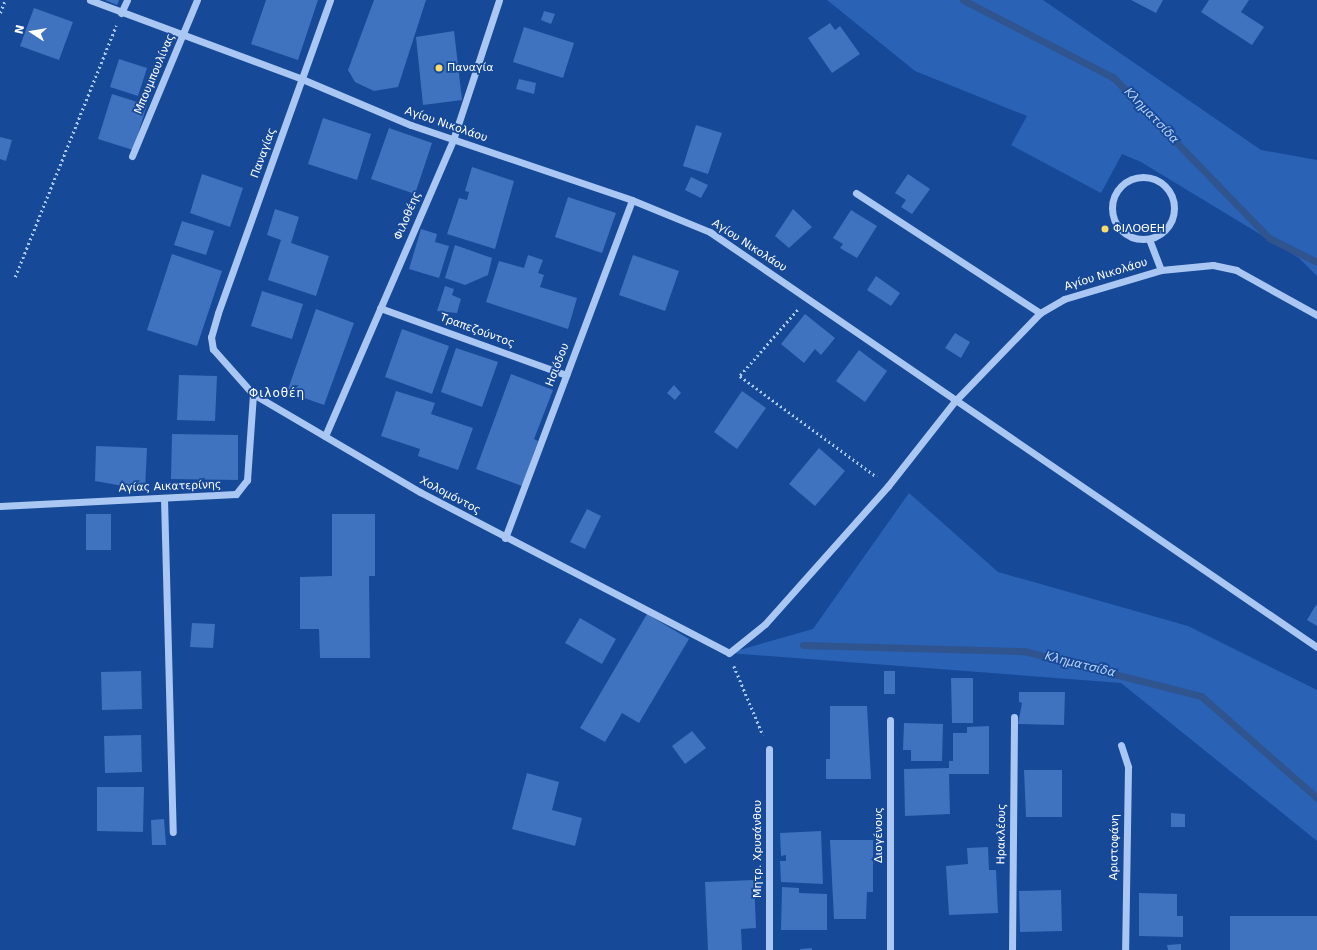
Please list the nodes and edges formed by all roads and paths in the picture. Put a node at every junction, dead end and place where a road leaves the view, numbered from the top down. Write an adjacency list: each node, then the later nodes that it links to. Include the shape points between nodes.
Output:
1 (5, 0): 7 (path)
2 (90, 0): 8 (street, Αγίου Νικολάου)
3 (127, 0): 8 (street)
4 (197, 0): 9 (street, Μπουμπουλίνας)
5 (330, 0): 10 (street, Παναγίας)
6 (498, 0): 11 (street, Φιλοθέης)
7 (0, 13)
8 (122, 13): 9 (street, Αγίου Νικολάου); 17 (path)
9 (184, 36): 10 (street, Αγίου Νικολάου); 12 (street, Μπουμπουλίνας)
10 (302, 79): 11 (street, Αγίου Νικολάου); 20 (street, Παναγίας)
11 (453, 140): 14 (street, Αγίου Νικολάου); 19 (street, Φιλοθέης)
12 (132, 156)
13 (856, 193): 21 (street)
14 (632, 200): 18 (street, Αγίου Νικολάου, via 710,232); 23 (street, Ησιόδου)
15 (1149, 239): 15 (street, via 1130,237 1116,224 1112,214 1114,195 1128,180 1138,177 1159,181 1168,188 1174,203 1173,219 1168,228); 16 (street)
16 (1161, 270): 21 (street, Αγίου Νικολάου, via 1064,299); 22 (street, Αγίου Νικολάου, via 1213,265 1236,270)
17 (15, 277)
18 (808, 299): 25 (street, Αγίου Νικολάου); 27 (path, via 740,376)
19 (380, 308): 23 (street, Τραπεζούντος); 26 (street, Φιλοθέης)
20 (218, 313): 24 (street, Χολομόντος, via 211,337 212,349)
21 (1040, 313): 25 (street, Αγίου Νικολάου)
22 (1317, 315)
23 (566, 375): 30 (street, Ησιόδου)
24 (253, 394): 26 (street, Χολομόντος); 28 (street, Αγίας Αικατερίνης, via 247,480 242,491 230,496)
25 (956, 401): 27 (street); 31 (street)
26 (325, 436): 30 (street, Χολομόντος)
27 (888, 486): 32 (street, via 765,624)
28 (164, 498): 29 (street, Αγίας Αικατερίνης); 37 (street)
29 (0, 506)
30 (506, 538): 32 (street, Χολομόντος)
31 (1317, 647)
32 (729, 653): 36 (path)
33 (1014, 717): 40 (street, Ηρακλέους)
34 (890, 720): 39 (street, Διογένους)
35 (1121, 745): 41 (street, Αριστοφάνη, via 1128,768)
36 (769, 749): 38 (street, Μητρ. Χρυσάνθου)
37 (173, 832)
38 (769, 950)
39 (890, 950)
40 (1012, 950)
41 (1125, 950)

